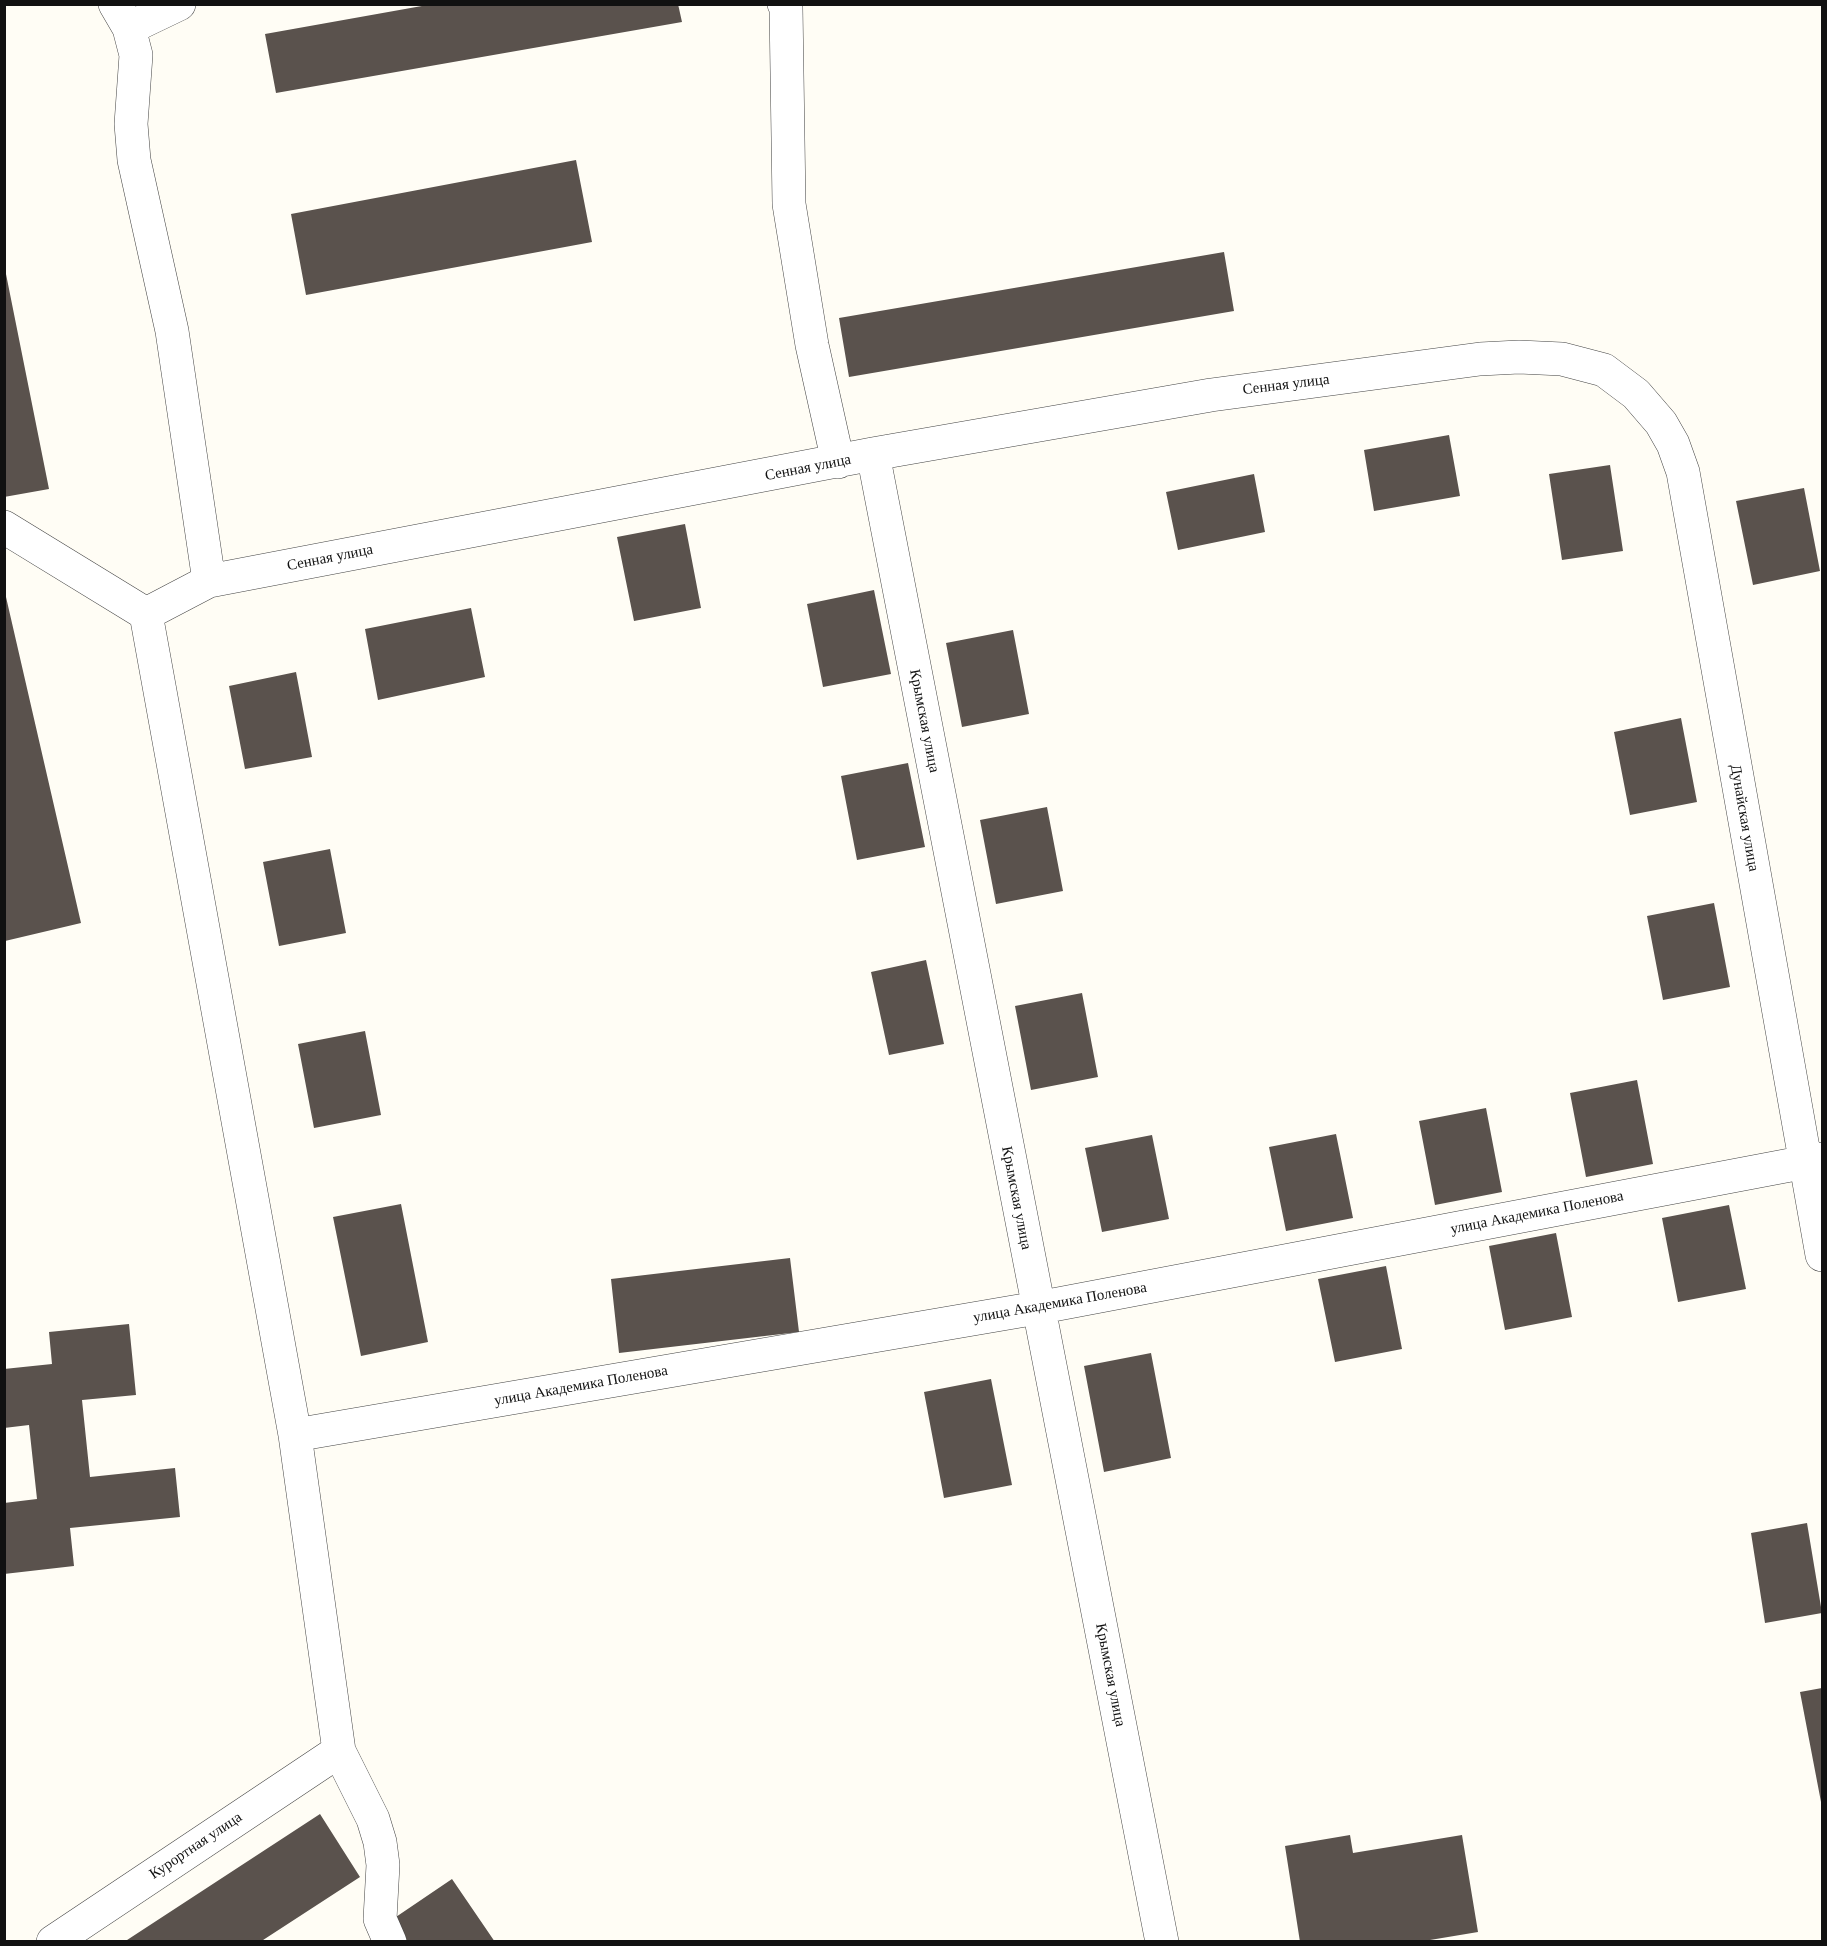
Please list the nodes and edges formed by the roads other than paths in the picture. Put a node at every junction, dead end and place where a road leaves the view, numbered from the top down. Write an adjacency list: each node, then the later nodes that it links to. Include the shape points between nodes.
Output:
1 (179, 4): 3 (street)
2 (784, 4): 6 (street, via 789,204 812,345)
3 (122, 16): 8 (street, via 136,56 131,124 134,160 172,331)
4 (1636, 394): 5 (street, Сенная улица, via 1604,370 1562,359 1480,359 1211,395); 10 (street, Дунайская улица, via 1661,423 1683,472)
5 (873, 454): 6 (street, Сенная улица); 12 (street, Крымская улица)
6 (838, 462): 8 (street, Сенная улица)
7 (4, 527): 9 (street)
8 (209, 581): 9 (street, Сенная улица)
9 (146, 614): 13 (street)
10 (1814, 1160): 11 (street, Дунайская улица); 12 (street, улица Академика Поленова)
11 (1822, 1255)
12 (1037, 1308): 13 (street, улица Академика Поленова); 17 (street, Крымская улица)
13 (294, 1435): 14 (street)
14 (339, 1751): 15 (street, Курортная улица); 16 (street, via 373,1819 380,1842 380,1919)
15 (53, 1941)
16 (390, 1941)
17 (1162, 1941)

